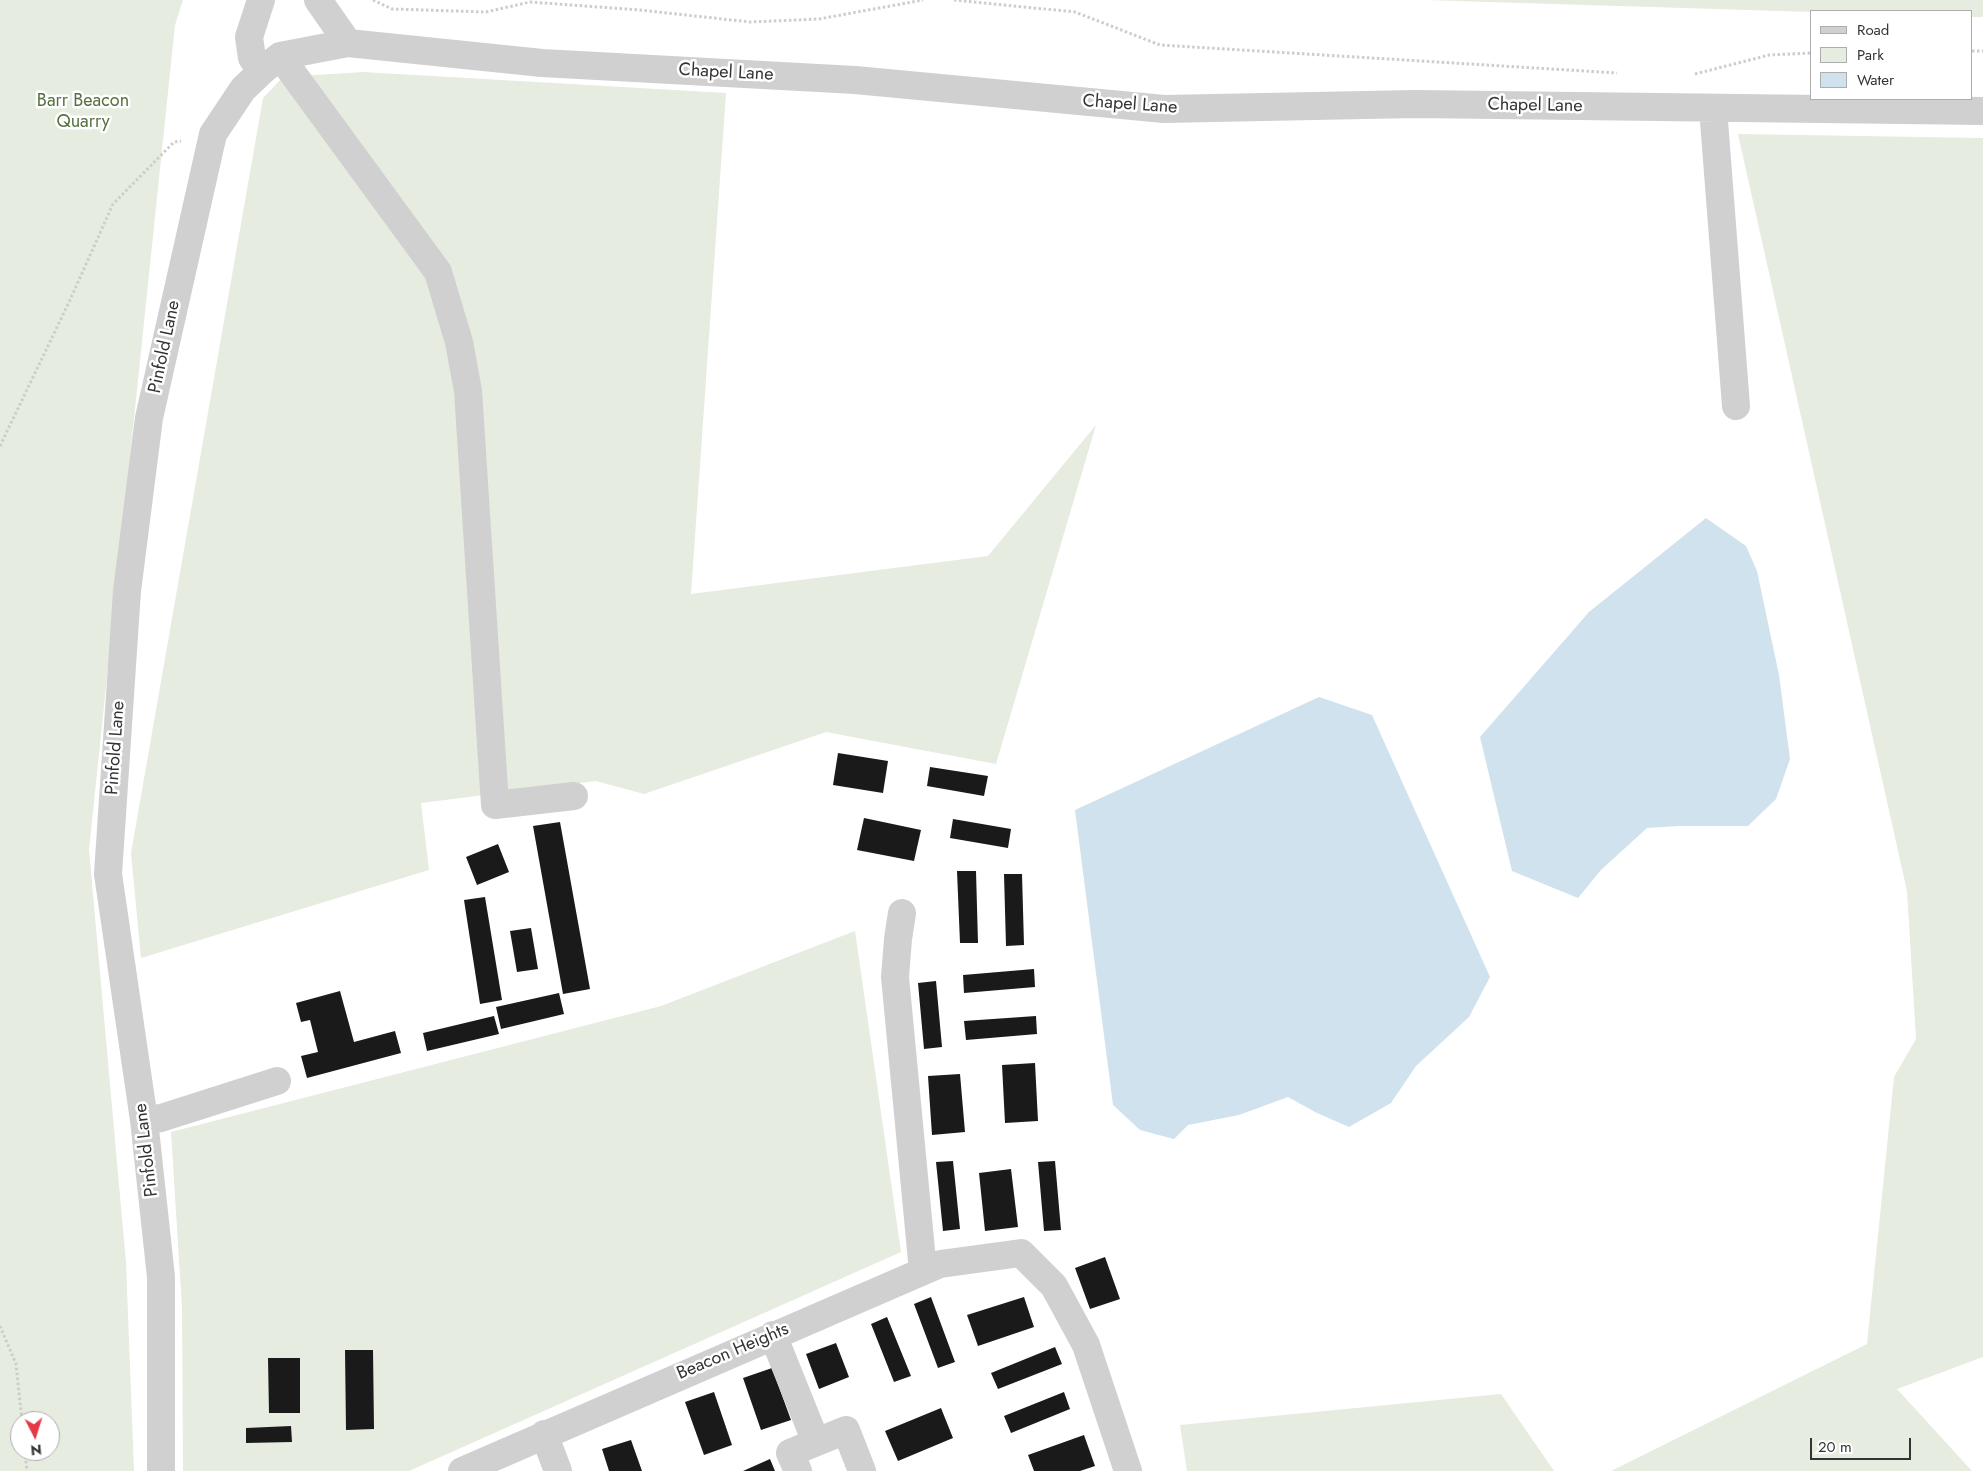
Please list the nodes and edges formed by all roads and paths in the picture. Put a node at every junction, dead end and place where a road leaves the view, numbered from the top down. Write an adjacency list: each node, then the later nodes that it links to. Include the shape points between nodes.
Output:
1 (261, 0): 8 (street, via 249,37 252,58)
2 (318, 0): 6 (street)
3 (373, 0): 4 (path, via 392,9 486,12 530,2 750,22 819,19)
4 (923, 0)
5 (954, 0): 9 (path, via 1075,12 1160,45)
6 (348, 43): 8 (street, Chapel Lane); 11 (street, Chapel Lane, via 542,63 854,80 1164,109 1415,104)
7 (1810, 53): 10 (path, via 1770,55)
8 (271, 64): 13 (street, Pinfold Lane, via 243,89); 16 (street, via 438,272 459,342 468,391 496,805)
9 (1625, 73)
10 (1694, 75)
11 (1713, 108): 12 (street, Chapel Lane); 14 (street)
12 (1983, 111)
13 (213, 134): 15 (path, via 174,142 112,204); 19 (street, Pinfold Lane, via 149,418 127,591 108,874)
14 (1736, 406)
15 (0, 446)
16 (574, 796)
17 (902, 913): 20 (street, via 895,977)
18 (278, 1081): 19 (street, via 161,1118)
19 (144, 1120): 26 (street, Pinfold Lane, via 161,1278)
20 (923, 1271): 22 (street, Beacon Heights); 31 (street, Beacon Heights, via 940,1264 1021,1253 1054,1286 1086,1345)
21 (0, 1326): 23 (path, via 16,1364)
22 (773, 1335): 24 (street, Beacon Heights); 25 (street)
23 (21, 1411)
24 (544, 1434): 27 (street, Beacon Heights); 28 (street)
25 (816, 1442): 29 (street, via 790,1453); 30 (street, via 846,1430)
26 (160, 1471)
27 (462, 1471)
28 (558, 1471)
29 (798, 1471)
30 (862, 1471)
31 (1128, 1471)

